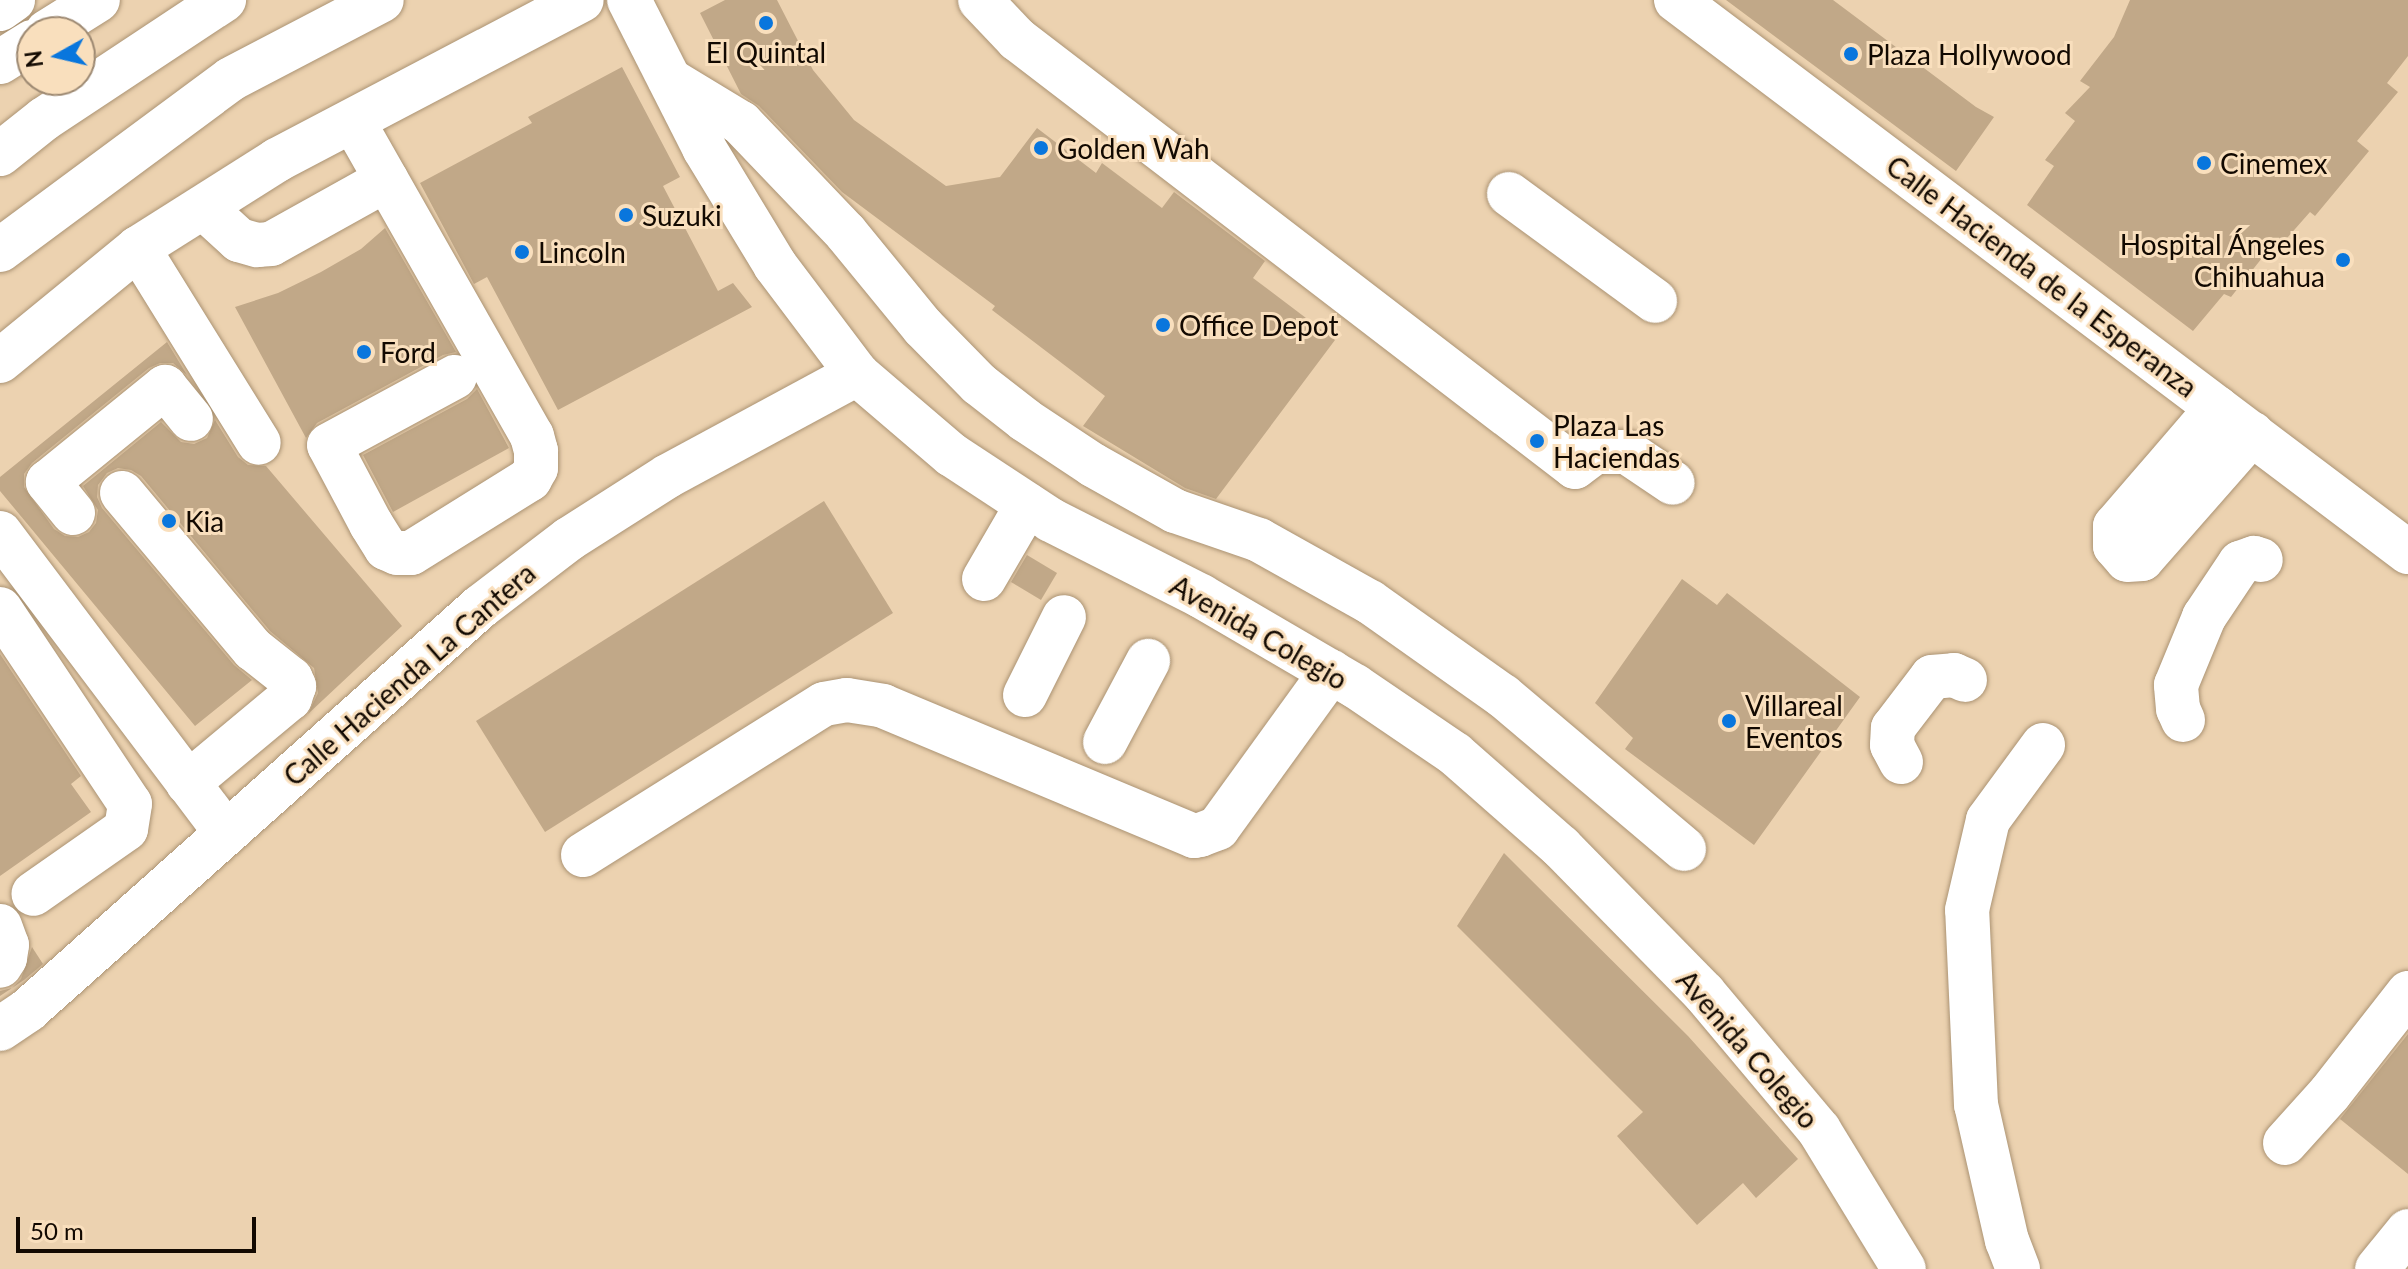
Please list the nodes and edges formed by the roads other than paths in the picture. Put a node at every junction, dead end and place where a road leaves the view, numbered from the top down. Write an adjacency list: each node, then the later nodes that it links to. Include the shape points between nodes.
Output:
1 (13, 0): 9 (main road)
2 (98, 0): 10 (main road)
3 (224, 0): 13 (main road)
4 (382, 0): 18 (main road, via 231,79)
5 (582, 0): 12 (main road)
6 (629, 0): 11 (main road, Avenida Colegio)
7 (980, 0): 28 (main road, via 1017,39 1575,467 1595,452 1627,452)
8 (1676, 0): 23 (main road, Calle Hacienda de la Esperanza)
9 (0, 9)
10 (72, 16)
11 (670, 80): 21 (main road, Avenida Colegio, via 775,265); 49 (main road, via 741,123 846,233 923,327 979,384 1025,420 1175,511 1259,540 1370,602 1503,696)
12 (353, 121): 14 (main road); 16 (main road, via 277,160)
13 (0, 154)
14 (386, 180): 16 (main road, via 271,244 239,240); 22 (main road, via 536,451 530,479 411,553 397,553 386,548 329,445)
15 (1509, 194): 19 (main road)
16 (205, 209): 17 (main road)
17 (138, 248): 20 (main road); 26 (main road)
18 (0, 250)
19 (1655, 301)
20 (0, 361)
21 (857, 374): 31 (main road, Avenida Colegio, via 952,455); 48 (main road, Calle Hacienda La Cantera, via 668,476 569,539 480,607)
22 (455, 377)
23 (2217, 408): 25 (main road, Calle Hacienda de la Esperanza); 29 (main road)
24 (191, 419): 27 (main road, via 165,387)
25 (2252, 434): 32 (main road); 34 (main road, Calle Hacienda de la Esperanza)
26 (259, 443)
27 (104, 472): 30 (main road, via 48,482); 47 (main road, via 253,649 291,679 294,691 280,688)
28 (1673, 483)
29 (2149, 486): 32 (main road); 32 (main road, via 2115,526 2115,546 2127,560 2142,559)
30 (73, 513)
31 (1039, 513): 36 (main road); 40 (main road, Avenida Colegio, via 1201,596)
32 (2182, 514)
33 (0, 533): 47 (main road)
34 (2408, 552)
35 (2261, 560): 43 (main road, via 2240,563 2204,617 2176,685)
36 (997, 586)
37 (0, 609): 51 (main road, via 130,804 126,829)
38 (1064, 617): 42 (main road)
39 (1148, 661): 44 (main road)
40 (1331, 672): 50 (main road, via 1218,828 1200,835 883,706 847,700 824,704); 58 (main road, Avenida Colegio, via 1455,754 1561,847 1704,993 1819,1130)
41 (1965, 680): 46 (main road, via 1932,677 1893,728 1892,745)
42 (1025, 695)
43 (2183, 720)
44 (1105, 742)
45 (2043, 745): 59 (main road, via 1988,820 1967,910 1976,1105)
46 (1901, 762)
47 (179, 772): 48 (main road)
48 (226, 833): 55 (main road, Calle Hacienda La Cantera)
49 (1684, 849)
50 (583, 855)
51 (33, 894)
52 (0, 926): 53 (main road, via 7,945)
53 (0, 966)
54 (2408, 993): 56 (main road)
55 (0, 1029)
56 (2285, 1143)
57 (2408, 1231): 60 (main road)
58 (1904, 1269)
59 (2018, 1269)
60 (2377, 1269)

